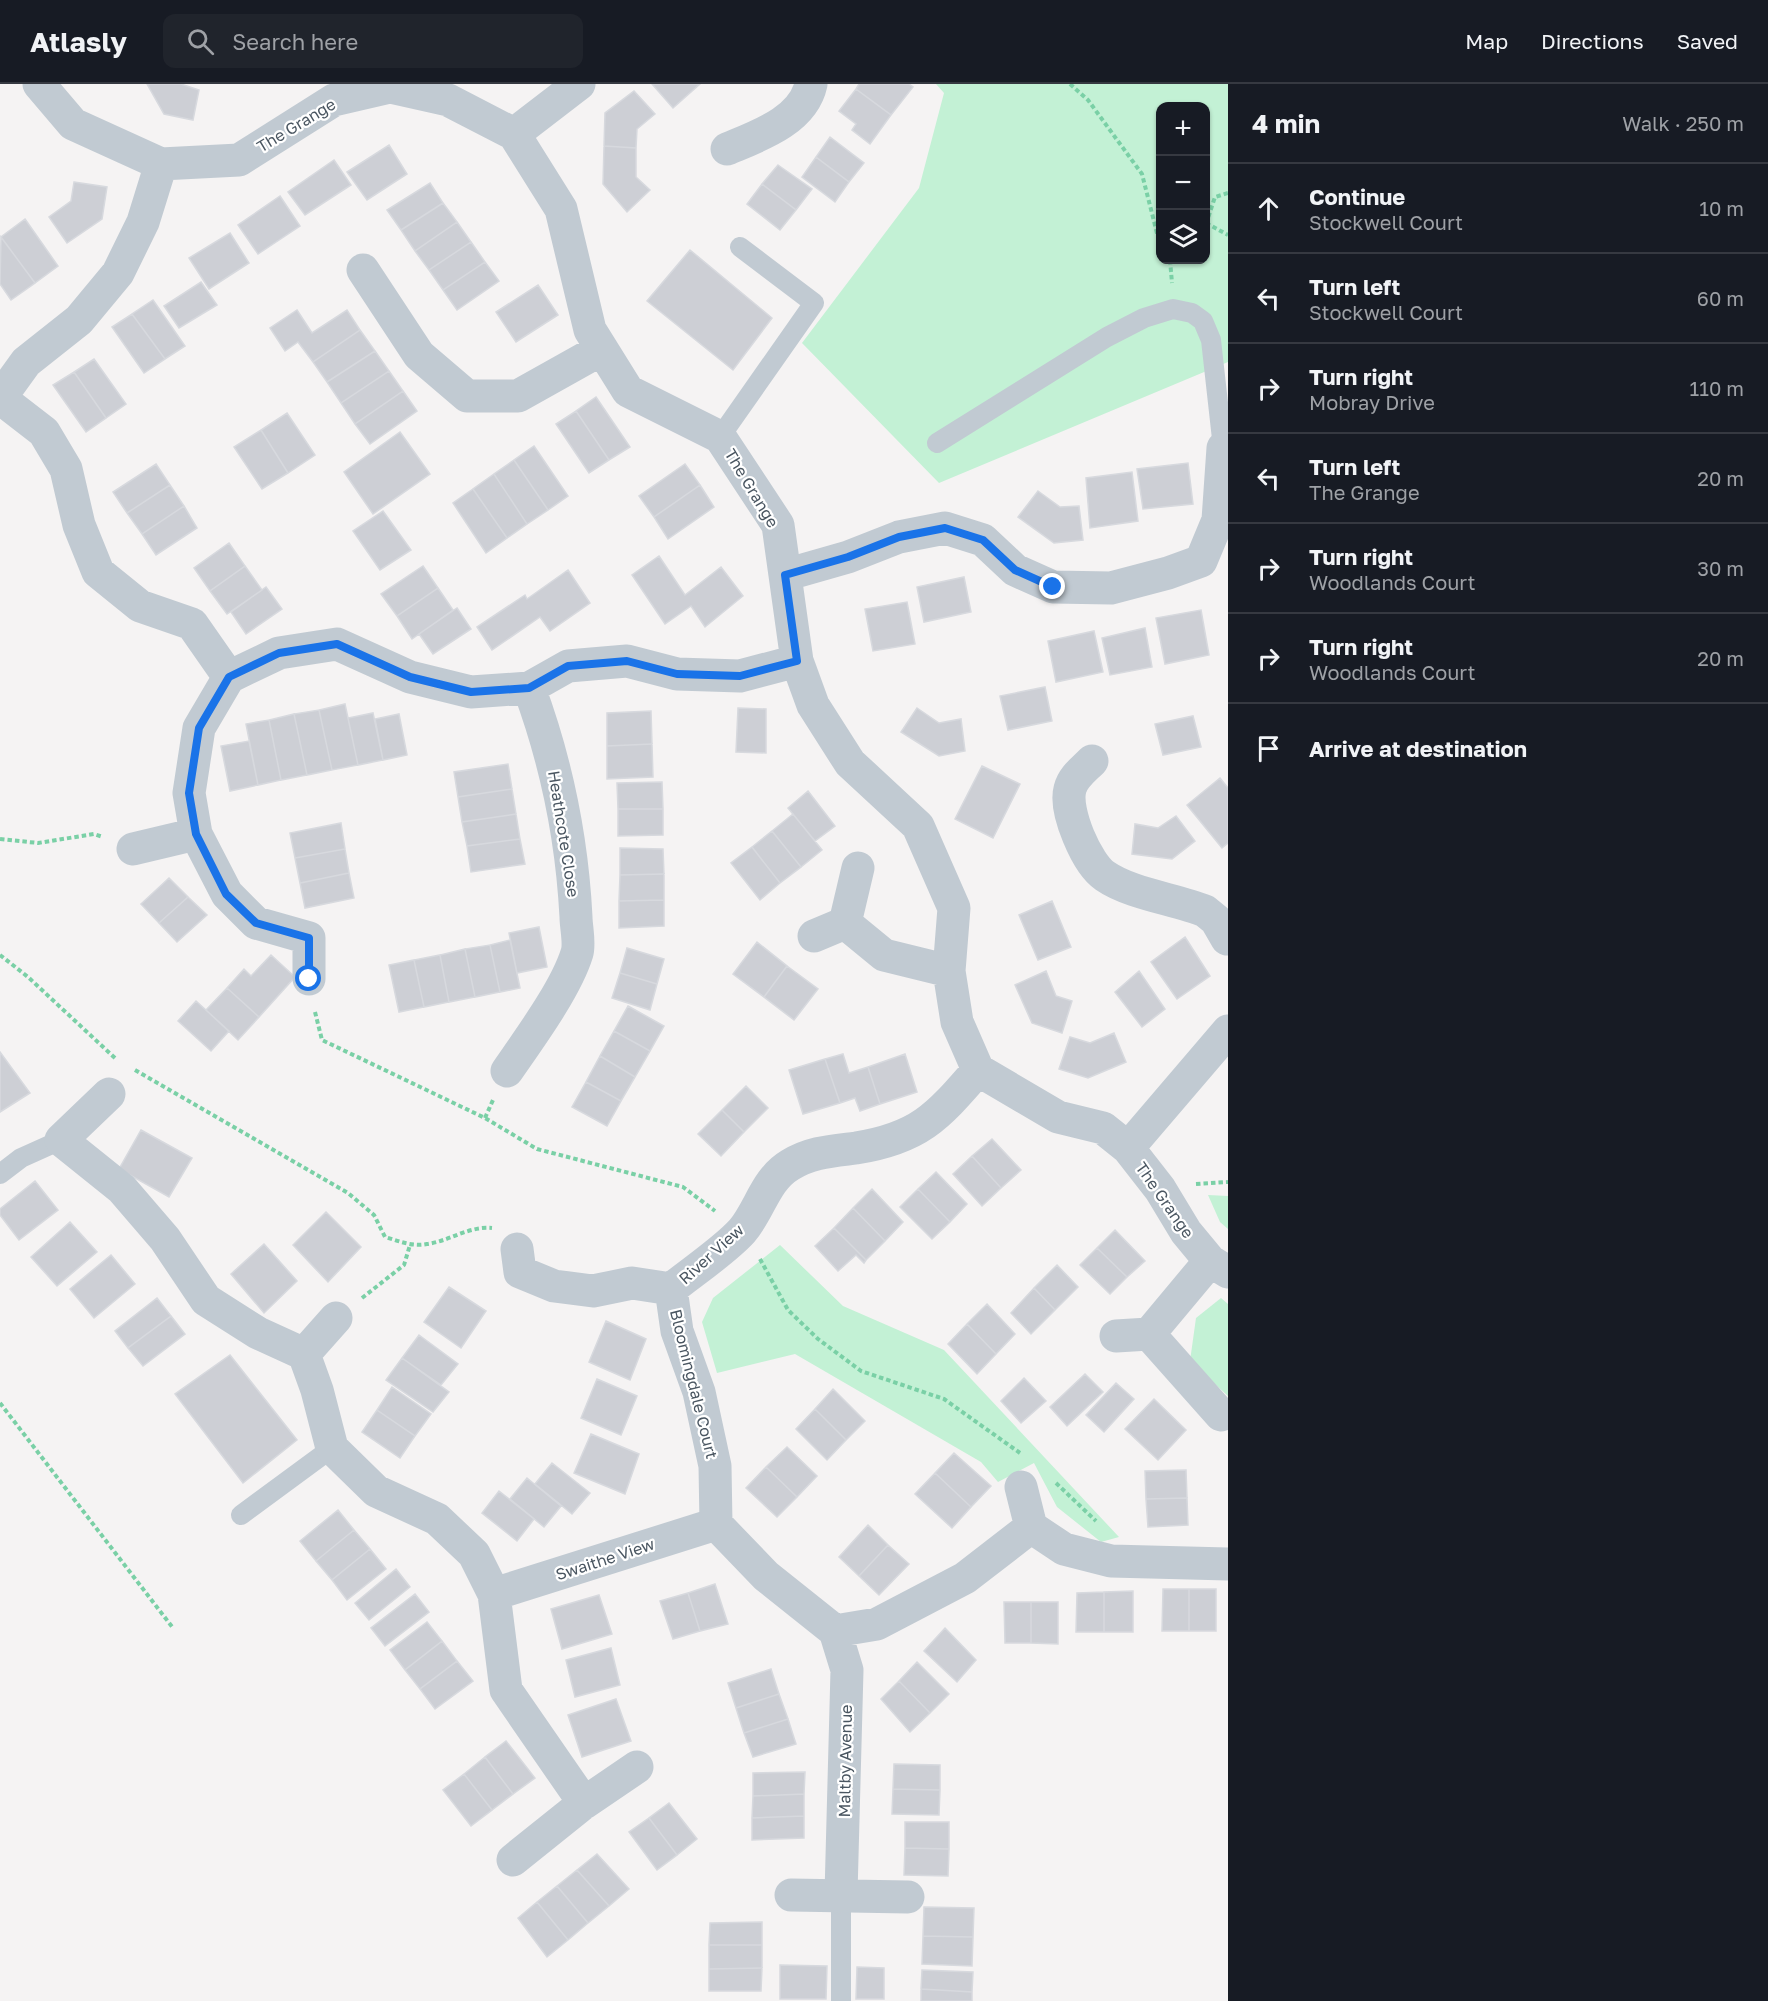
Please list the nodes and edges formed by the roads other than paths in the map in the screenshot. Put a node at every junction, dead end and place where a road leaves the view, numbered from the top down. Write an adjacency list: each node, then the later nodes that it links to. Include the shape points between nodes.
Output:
1 (39, 84): 6 (street, The Grange, via 73,124)
2 (579, 84): 4 (street)
3 (811, 84): 5 (street, via 808,97 775,129)
4 (514, 134): 6 (street, The Grange, via 448,100 390,87 334,100 239,160); 9 (street, The Grange, via 561,209 590,330)
5 (727, 149)
6 (161, 164): 10 (street, via 143,222 118,273 79,320 26,362)
7 (740, 247): 11 (lane, via 814,303)
8 (363, 270): 9 (street, via 418,355 467,396 518,396)
9 (602, 349): 11 (street, The Grange, via 628,391)
10 (0, 398): 16 (street, via 44,432 66,469 79,525 98,572 140,606 192,624)
11 (720, 437): 14 (street, The Grange, via 778,525)
12 (937, 443): 13 (lane, via 1107,337 1144,318 1173,309 1192,313 1203,321 1211,340)
13 (1223, 448): 14 (street, via 1218,520 1201,561 1168,573 1111,588 1053,587 1015,570 983,540 945,528 899,537)
14 (785, 575): 15 (street, The Grange)
15 (797, 661): 17 (street, via 740,676 677,674 627,661 568,666); 25 (street, The Grange, via 813,705 850,763 918,826 954,908)
16 (229, 677): 17 (street, via 279,653 337,644 410,677 471,692); 19 (street, via 199,728 189,793)
17 (529, 688): 29 (street, Heathcote Close, via 559,790 574,880 578,952 552,1003)
18 (1092, 761): 24 (street, via 1076,776 1069,791 1070,809 1089,856 1104,875 1119,883 1205,911)
19 (196, 834): 20 (street); 26 (street, via 226,894 256,923 309,938)
20 (133, 849)
21 (858, 868): 22 (street)
22 (845, 923): 23 (street); 25 (street, via 884,955)
23 (814, 936)
24 (1228, 939)
25 (948, 971): 28 (street, The Grange, via 957,1022)
26 (309, 979)
27 (1228, 1031): 32 (street)
28 (978, 1070): 32 (street, The Grange, via 1058,1116 1103,1128); 36 (street, River View, via 938,1116 910,1133 805,1157 787,1167 762,1195 742,1230)
29 (507, 1071)
30 (108, 1094): 31 (street)
31 (61, 1140): 33 (lane, via 21,1158); 40 (street, via 122,1189 165,1239 206,1300 258,1333)
32 (1128, 1148): 35 (street, The Grange, via 1160,1189 1186,1232)
33 (0, 1174)
34 (517, 1249): 36 (street, River View, via 520,1272 555,1286 593,1291 632,1283)
35 (1219, 1267): 38 (street)
36 (672, 1289): 45 (street, Bloomingdale Court, via 677,1331 699,1392 715,1467)
37 (336, 1318): 40 (street)
38 (1149, 1334): 39 (street); 41 (street)
39 (1116, 1336)
40 (304, 1354): 42 (street)
41 (1221, 1415)
42 (332, 1448): 44 (lane); 48 (street, via 376,1491 437,1519 474,1554)
43 (1032, 1474): 46 (street)
44 (241, 1515)
45 (716, 1524): 48 (street, Swaithe View); 49 (street, via 766,1576)
46 (1031, 1527): 47 (street, via 1064,1549 1111,1561); 49 (street, via 965,1578 877,1624)
47 (1228, 1564)
48 (494, 1594): 51 (street, via 506,1690)
49 (835, 1631): 54 (street, Maltby Avenue, via 847,1670)
50 (637, 1767): 51 (street)
51 (584, 1803): 52 (street)
52 (513, 1860)
53 (790, 1894): 54 (street)
54 (842, 1894): 55 (street); 56 (lane)
55 (908, 1898)
56 (842, 2001)

